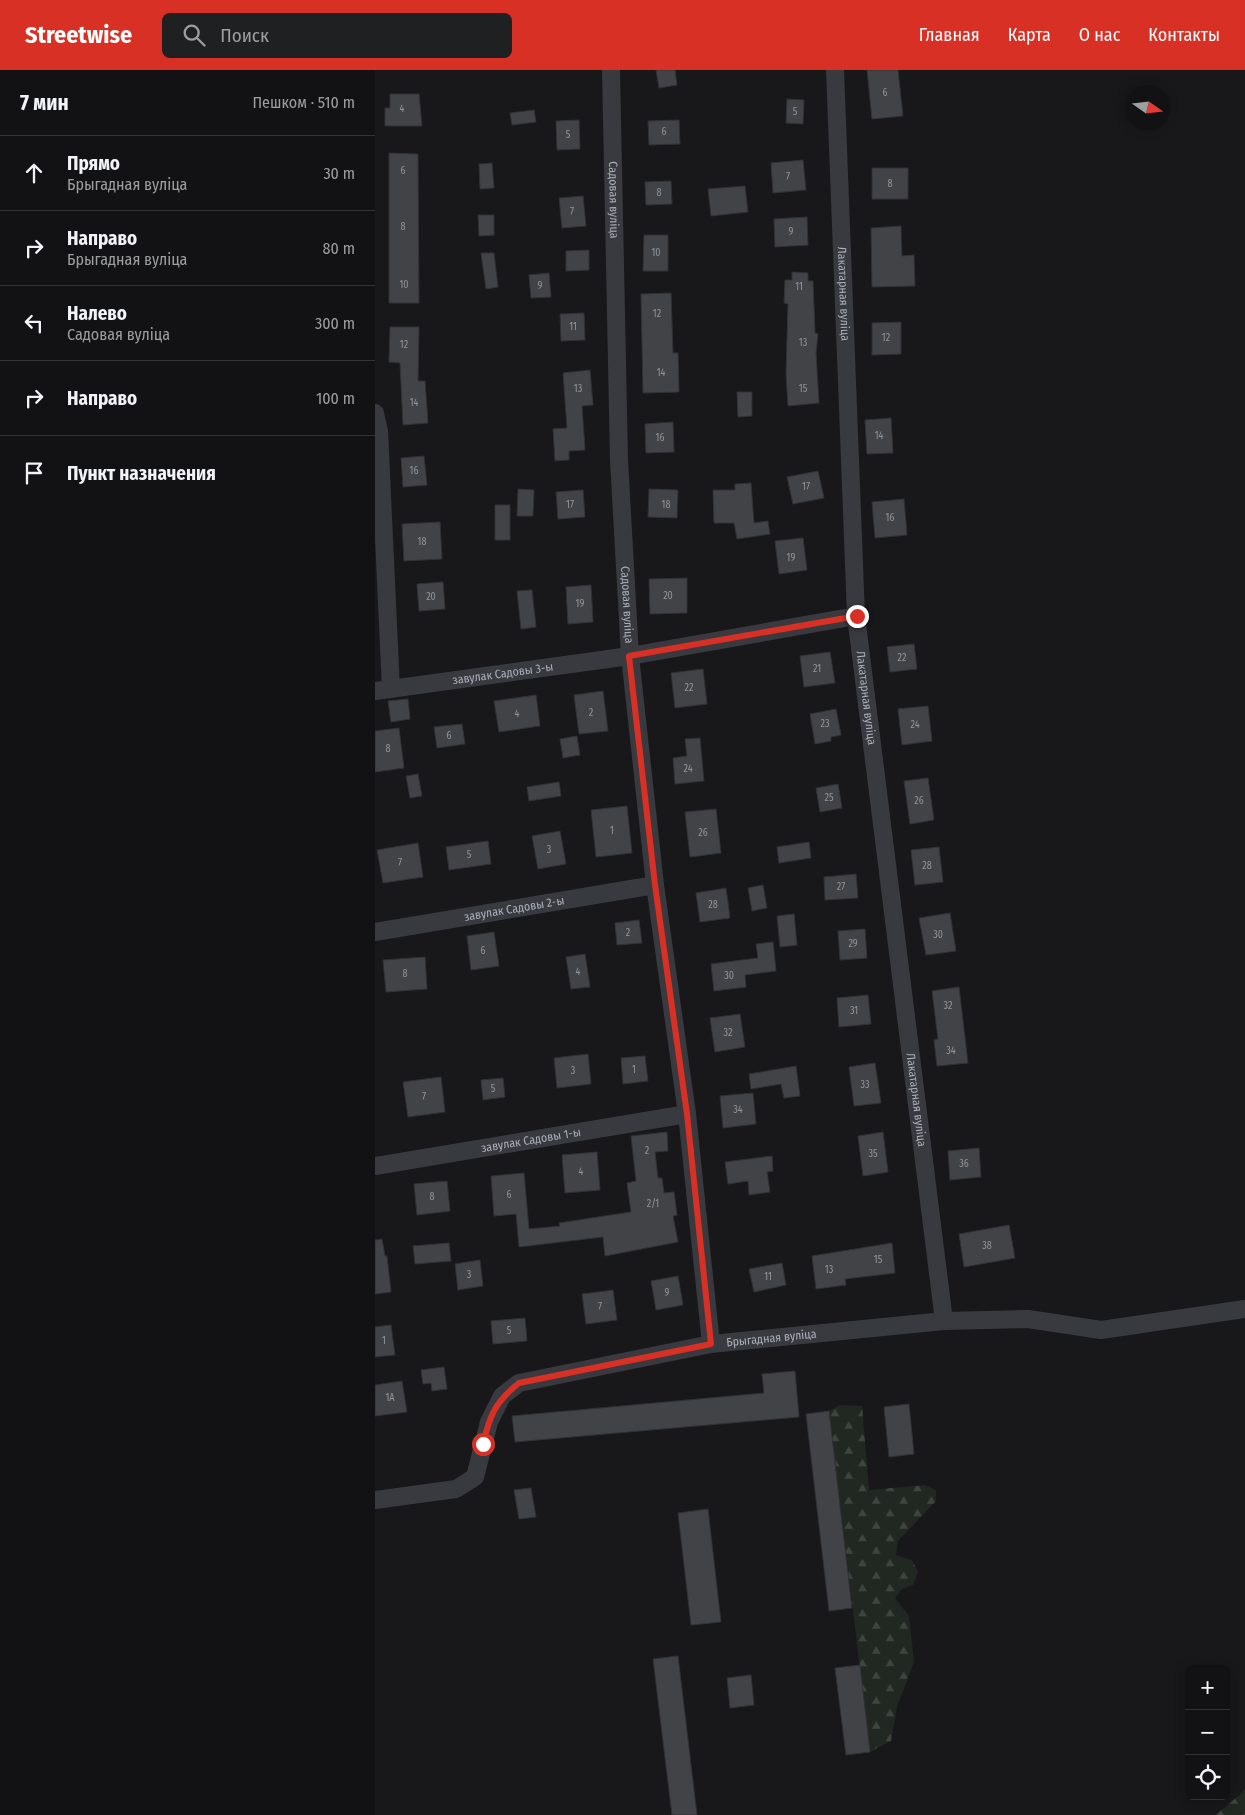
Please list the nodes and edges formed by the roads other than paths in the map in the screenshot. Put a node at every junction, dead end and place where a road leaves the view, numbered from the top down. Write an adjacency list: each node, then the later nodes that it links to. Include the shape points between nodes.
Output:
1 (611, 70): 5 (street, Садовая вуліца, via 619,460)
2 (835, 70): 4 (street, Лакатарная вуліца)
3 (375, 413): 6 (street, via 379,431)
4 (857, 616): 5 (street, завулак Садовы 3-ы); 12 (street, Лакатарная вуліца)
5 (629, 656): 6 (street, завулак Садовы 3-ы); 7 (street, Садовая вуліца)
6 (383, 690)
7 (655, 885): 8 (street, завулак Садовы 2-ы); 9 (street, Садовая вуліца)
8 (375, 932)
9 (687, 1114): 10 (street, завулак Садовы 1-ы); 13 (street, Садовая вуліца)
10 (375, 1166)
11 (1245, 1310): 12 (street, Брыгадная вуліца, via 1101,1330 1028,1320)
12 (944, 1321): 13 (street, Брыгадная вуліца)
13 (711, 1344): 14 (street, Брыгадная вуліца, via 519,1383 502,1396 489,1422 475,1477 456,1489)
14 (375, 1500)

